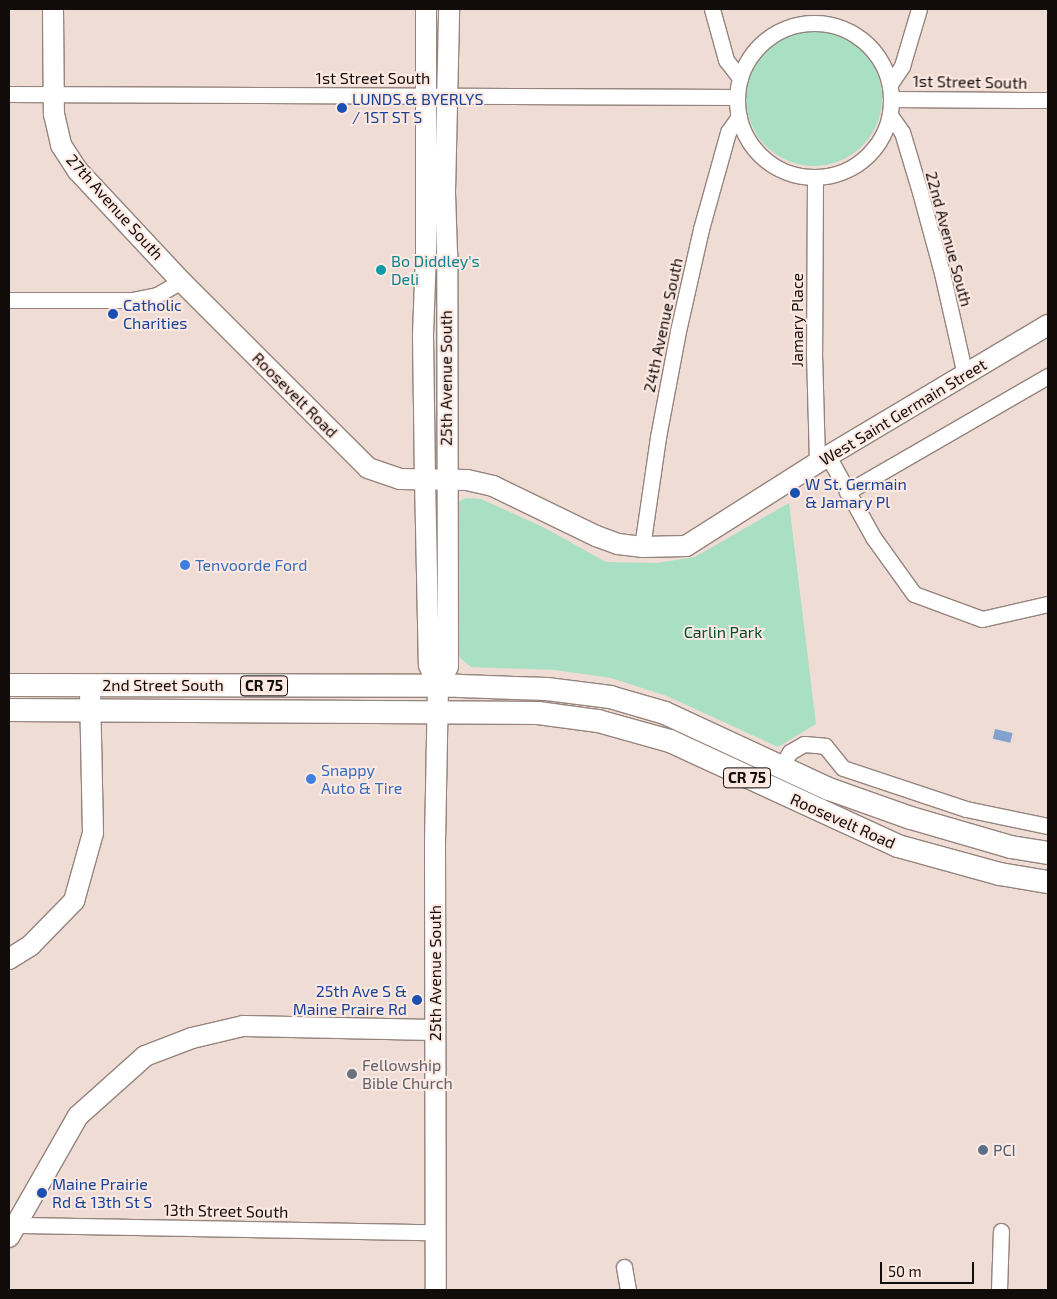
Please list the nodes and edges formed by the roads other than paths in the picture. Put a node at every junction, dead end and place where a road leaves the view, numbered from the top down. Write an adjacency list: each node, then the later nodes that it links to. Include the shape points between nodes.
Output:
1 (53, 9): 10 (street, 27th Avenue South)
2 (426, 9): 11 (street, 25th Avenue South)
3 (448, 9): 11 (street, 25th Avenue South)
4 (712, 9): 7 (street, via 726,60)
5 (919, 9): 8 (street)
6 (815, 16): 7 (street, via 768,38 751,56); 8 (street, via 863,41 880,60)
7 (740, 78): 12 (street)
8 (891, 91): 13 (street, 1st Street South); 14 (street)
9 (9, 94): 10 (street, 1st Street South)
10 (53, 94): 11 (street, 1st Street South); 17 (street, 27th Avenue South, via 58,132 68,157)
11 (437, 96): 12 (street, 1st Street South); 23 (street, 25th Avenue South, via 423,336); 24 (street, 25th Avenue South, via 447,263)
12 (737, 97): 15 (street)
13 (1048, 100)
14 (890, 115): 16 (street, via 881,140 863,160 840,173); 20 (street, 22nd Avenue South, via 902,132 920,192)
15 (738, 116): 16 (street, via 748,141 766,160 789,173); 26 (street, 24th Avenue South, via 728,132 701,229 678,331)
16 (815, 178): 22 (street, Jamary Place, via 814,353)
17 (181, 281): 18 (street, via 157,295 128,301); 23 (street, Roosevelt Road, via 368,468 400,479)
18 (9, 300)
19 (1048, 325): 20 (street, West Saint Germain Street)
20 (965, 375): 22 (street, West Saint Germain Street)
21 (1048, 376): 25 (street)
22 (822, 460): 25 (street, Jamary Place); 26 (street, West Saint Germain Street, via 686,546)
23 (425, 479): 24 (street, West Saint Germain Street); 30 (street, 25th Avenue South, via 429,665)
24 (446, 479): 26 (street, West Saint Germain Street, via 493,486 596,536 618,544); 30 (street, 25th Avenue South, via 448,666)
25 (847, 492): 27 (street, Jamary Place, via 873,537 914,594 982,619)
26 (642, 547)
27 (1048, 604)
28 (9, 685): 29 (main road, 2nd Street South / CR 75)
29 (90, 685): 30 (main road, 2nd Street South / CR 75); 32 (street)
30 (438, 686): 33 (street, 25th Avenue South); 34 (main road, Roosevelt Road / CR 75, via 546,689 610,697 665,713)
31 (9, 710): 32 (main road, 2nd Street South / CR 75)
32 (90, 710): 33 (main road, 2nd Street South / CR 75); 38 (street, via 93,833 74,901 31,945)
33 (438, 713): 37 (main road, Roosevelt Road / CR 75, via 538,713 598,721 670,742 898,846 1000,874); 39 (street, 25th Avenue South)
34 (780, 768): 35 (street, via 790,752 804,744 825,746 843,768 966,809); 36 (main road, Roosevelt Road / CR 75, via 911,818 1011,847)
35 (1048, 826)
36 (1048, 854)
37 (1048, 882)
38 (9, 959)
39 (435, 1030): 41 (street, via 243,1026 192,1038 145,1056 78,1116); 42 (street, 25th Avenue South)
40 (1001, 1230): 46 (street)
41 (12, 1231): 42 (street, 13th Street South)
42 (436, 1232): 44 (street, 25th Avenue South)
43 (624, 1267): 45 (street)
44 (436, 1290)
45 (628, 1290)
46 (999, 1290)

